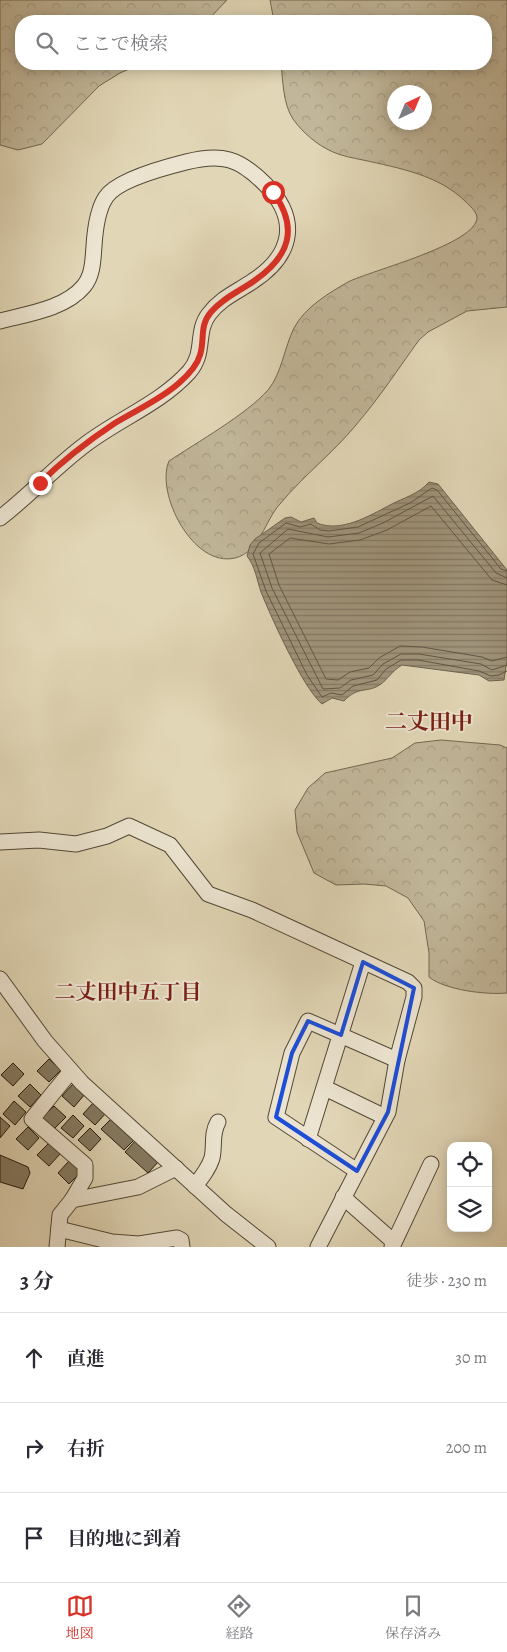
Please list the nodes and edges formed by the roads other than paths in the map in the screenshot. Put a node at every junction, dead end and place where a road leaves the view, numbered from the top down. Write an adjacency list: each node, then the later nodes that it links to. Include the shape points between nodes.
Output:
1 (0, 322): 2 (street, via 56,305 81,290 89,278 95,234 105,198 120,185 187,162 231,159 260,179 284,208 289,232 280,255 263,274 226,297 210,313 202,330 200,356 190,371 163,395 80,448)
2 (0, 518)
3 (0, 842): 4 (street, via 39,840 76,844 129,826 170,845 208,894 252,910)
4 (363, 962): 6 (street); 7 (street, via 408,982 414,988)
5 (0, 979): 8 (street)
6 (341, 1035): 7 (street); 9 (street); 12 (street, via 308,1021 292,1053 276,1117)
7 (397, 1060): 10 (street)
8 (71, 1071): 14 (street); 18 (street, via 32,1119 85,1165 85,1178)
9 (325, 1088): 10 (street); 12 (street)
10 (385, 1117): 15 (street)
11 (218, 1122): 16 (street, via 214,1129 210,1165)
12 (308, 1139): 15 (street)
13 (431, 1164): 20 (street)
14 (176, 1168): 16 (street); 18 (street, via 138,1188)
15 (357, 1171): 17 (street)
16 (195, 1186): 23 (street)
17 (343, 1197): 20 (street); 24 (street)
18 (72, 1200): 19 (street, via 60,1215)
19 (59, 1229): 21 (street); 22 (street, via 112,1242 139,1244 177,1238 181,1240)
20 (393, 1244)
21 (57, 1247)
22 (182, 1247)
23 (268, 1247)
24 (318, 1247)

